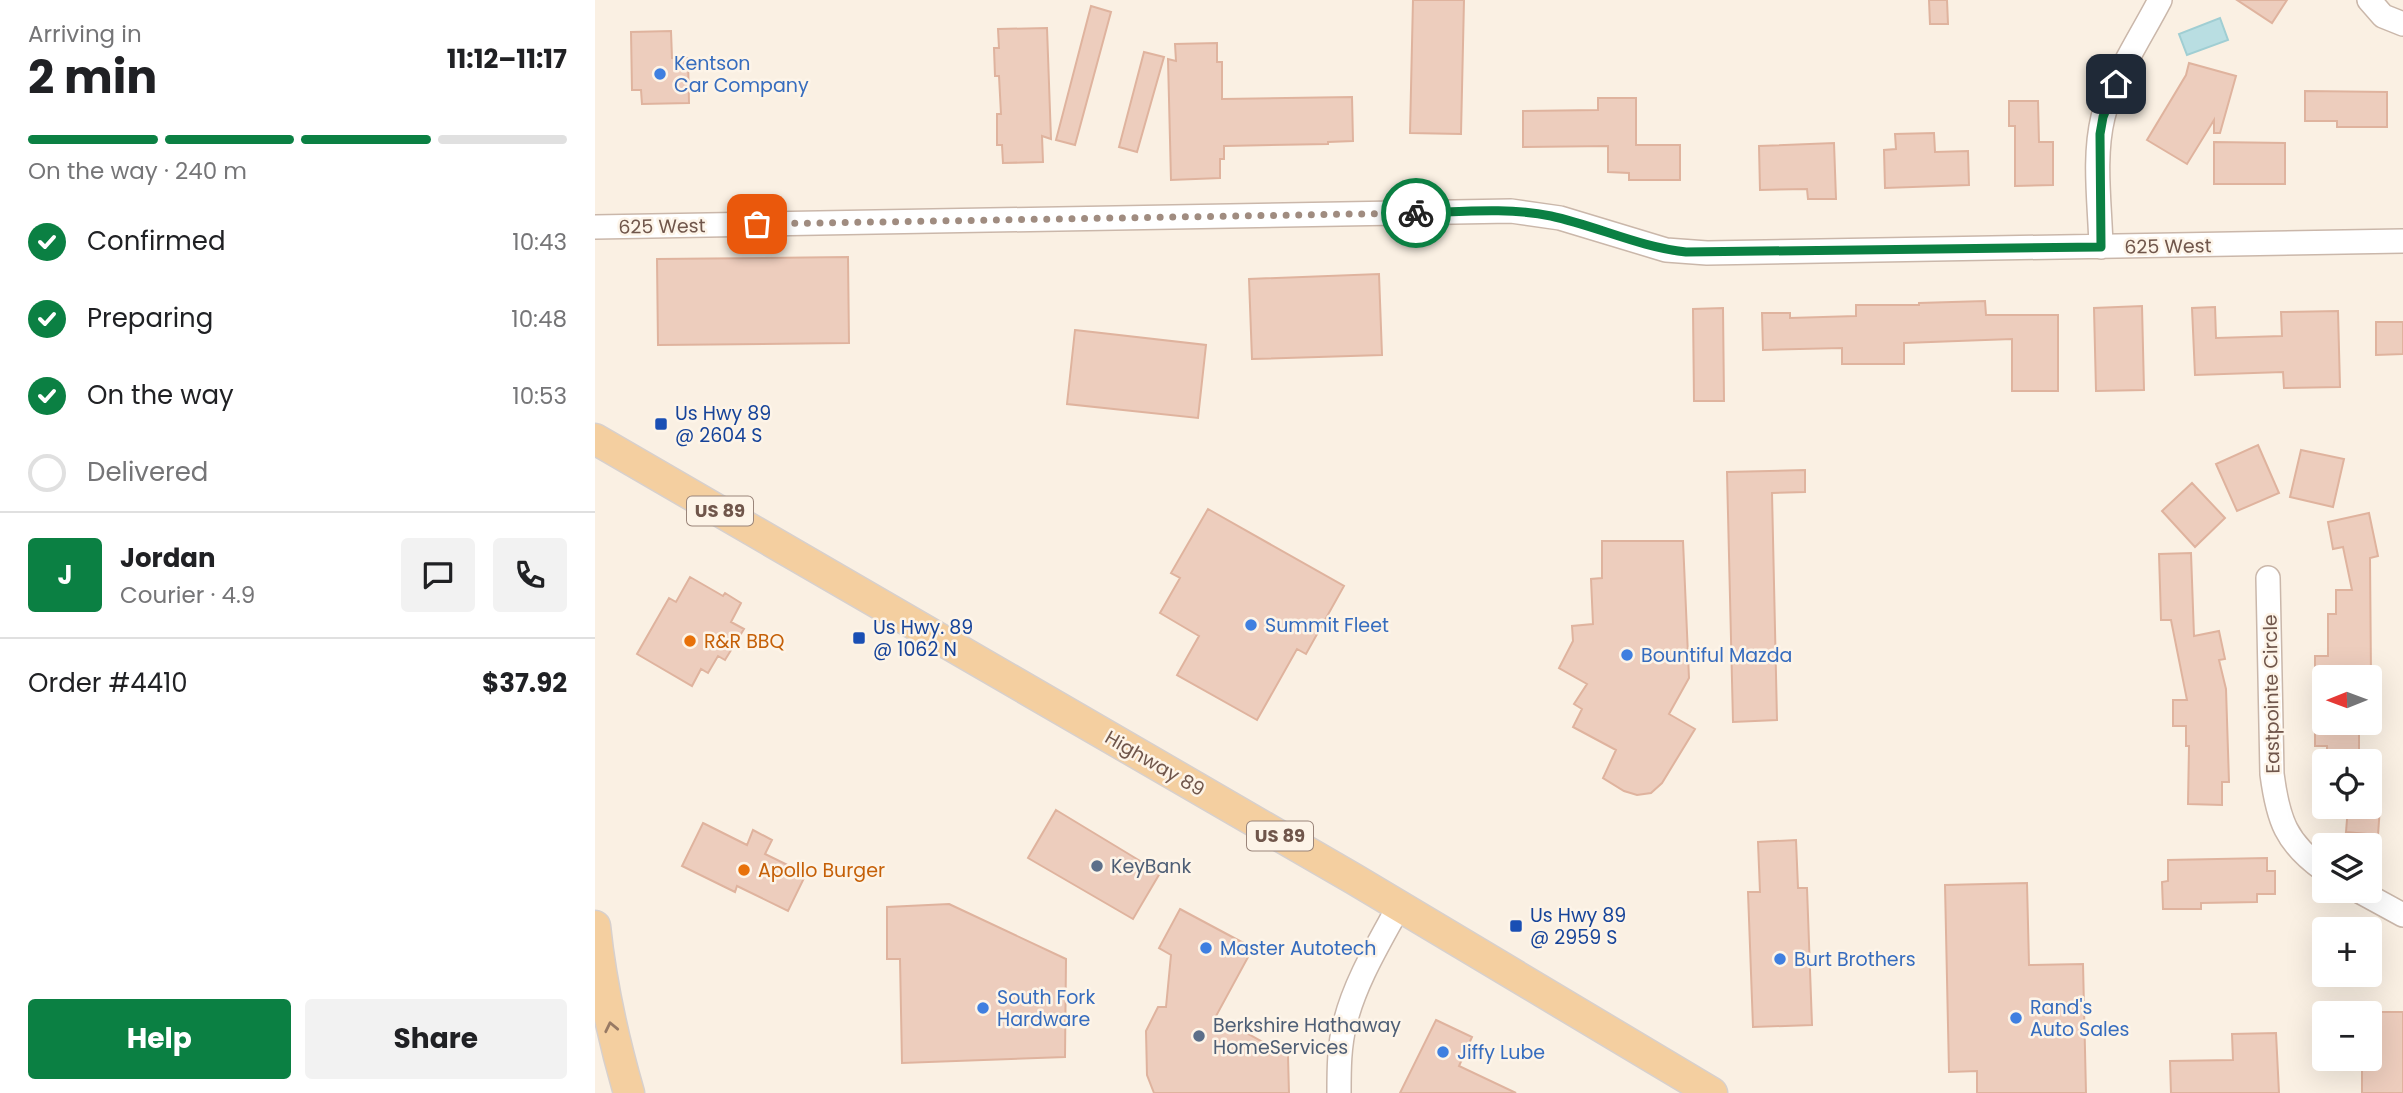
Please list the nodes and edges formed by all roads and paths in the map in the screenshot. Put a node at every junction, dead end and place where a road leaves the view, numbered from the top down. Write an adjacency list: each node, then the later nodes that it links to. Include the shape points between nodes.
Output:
1 (2160, 0): 6 (street, via 2103,117)
2 (2372, 4): 3 (street, via 2383,16)
3 (2403, 24)
4 (595, 227): 6 (street, 625 West, via 1511,211 1560,218 1648,246 1686,252)
5 (2403, 241): 6 (street, 625 West)
6 (2101, 247)
7 (595, 439): 11 (main road, Highway 89 / US 89)
8 (2268, 578): 9 (street, Eastpointe Circle, via 2272,774 2281,823 2295,846)
9 (2312, 860)
10 (2381, 903): 12 (street)
11 (1399, 906): 15 (street, via 1348,1010 1341,1042); 16 (main road, Highway 89 / US 89)
12 (2403, 915)
13 (595, 926): 14 (main road, one-way to 13, via 605,999)
14 (629, 1093)
15 (1339, 1093)
16 (1712, 1093)

